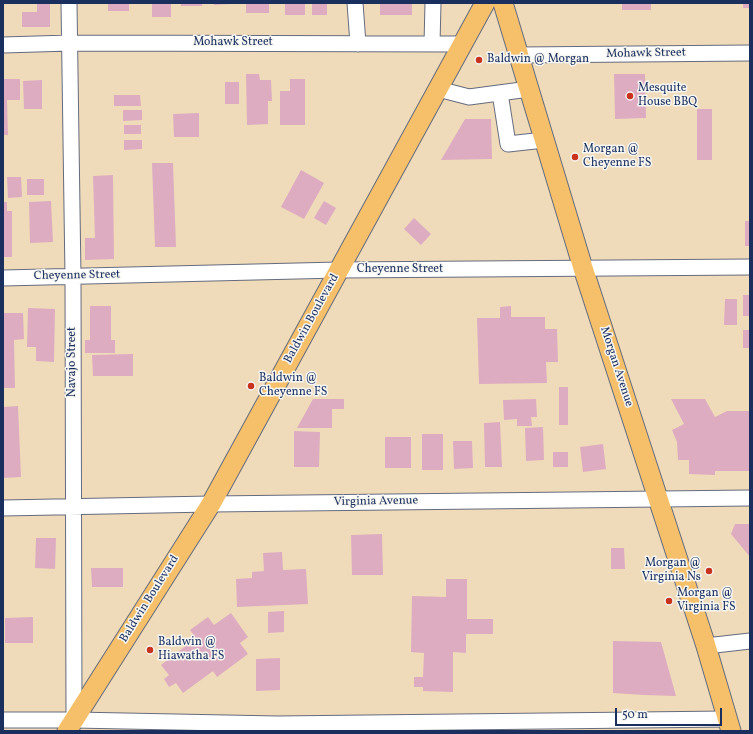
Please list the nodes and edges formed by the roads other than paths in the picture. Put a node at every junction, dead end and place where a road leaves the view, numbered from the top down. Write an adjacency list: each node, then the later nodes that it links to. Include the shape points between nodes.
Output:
1 (69, 3): 6 (street, Navajo Street)
2 (355, 3): 7 (street)
3 (433, 3): 8 (street)
4 (485, 3): 9 (main road, Baldwin Boulevard)
5 (503, 3): 12 (main road, Morgan Avenue)
6 (70, 43): 7 (street, Mohawk Street); 10 (street, Mohawk Street); 20 (street, Navajo Street)
7 (358, 44): 8 (street, Mohawk Street)
8 (432, 44): 9 (street, Mohawk Street)
9 (463, 44): 13 (main road, Baldwin Boulevard)
10 (3, 45)
11 (750, 53): 12 (street, Mohawk Street)
12 (519, 55): 14 (main road, Morgan Avenue)
13 (438, 89): 15 (street, via 469,97); 19 (main road, Baldwin Boulevard)
14 (529, 89): 15 (street); 16 (main road, Morgan Avenue)
15 (500, 93): 16 (street, via 508,144)
16 (544, 140): 18 (main road, Morgan Avenue)
17 (750, 267): 18 (street, Cheyenne Street)
18 (583, 268): 19 (street, Cheyenne Street); 23 (main road, Morgan Avenue)
19 (339, 270): 20 (street, Cheyenne Street); 24 (main road, Baldwin Boulevard)
20 (73, 277): 21 (street, Cheyenne Street); 25 (street, Navajo Street)
21 (3, 278)
22 (750, 498): 23 (street, Virginia Avenue)
23 (659, 499): 24 (street, Virginia Avenue); 28 (main road, Morgan Avenue)
24 (211, 504): 25 (street, Virginia Avenue); 31 (main road, Baldwin Boulevard)
25 (74, 506): 26 (street, Virginia Avenue); 31 (street, Navajo Street)
26 (3, 508)
27 (750, 641): 28 (street)
28 (706, 646): 30 (main road, Morgan Avenue)
29 (3, 720): 31 (street)
30 (729, 725): 32 (street)
31 (70, 726): 32 (street)
32 (277, 728)

